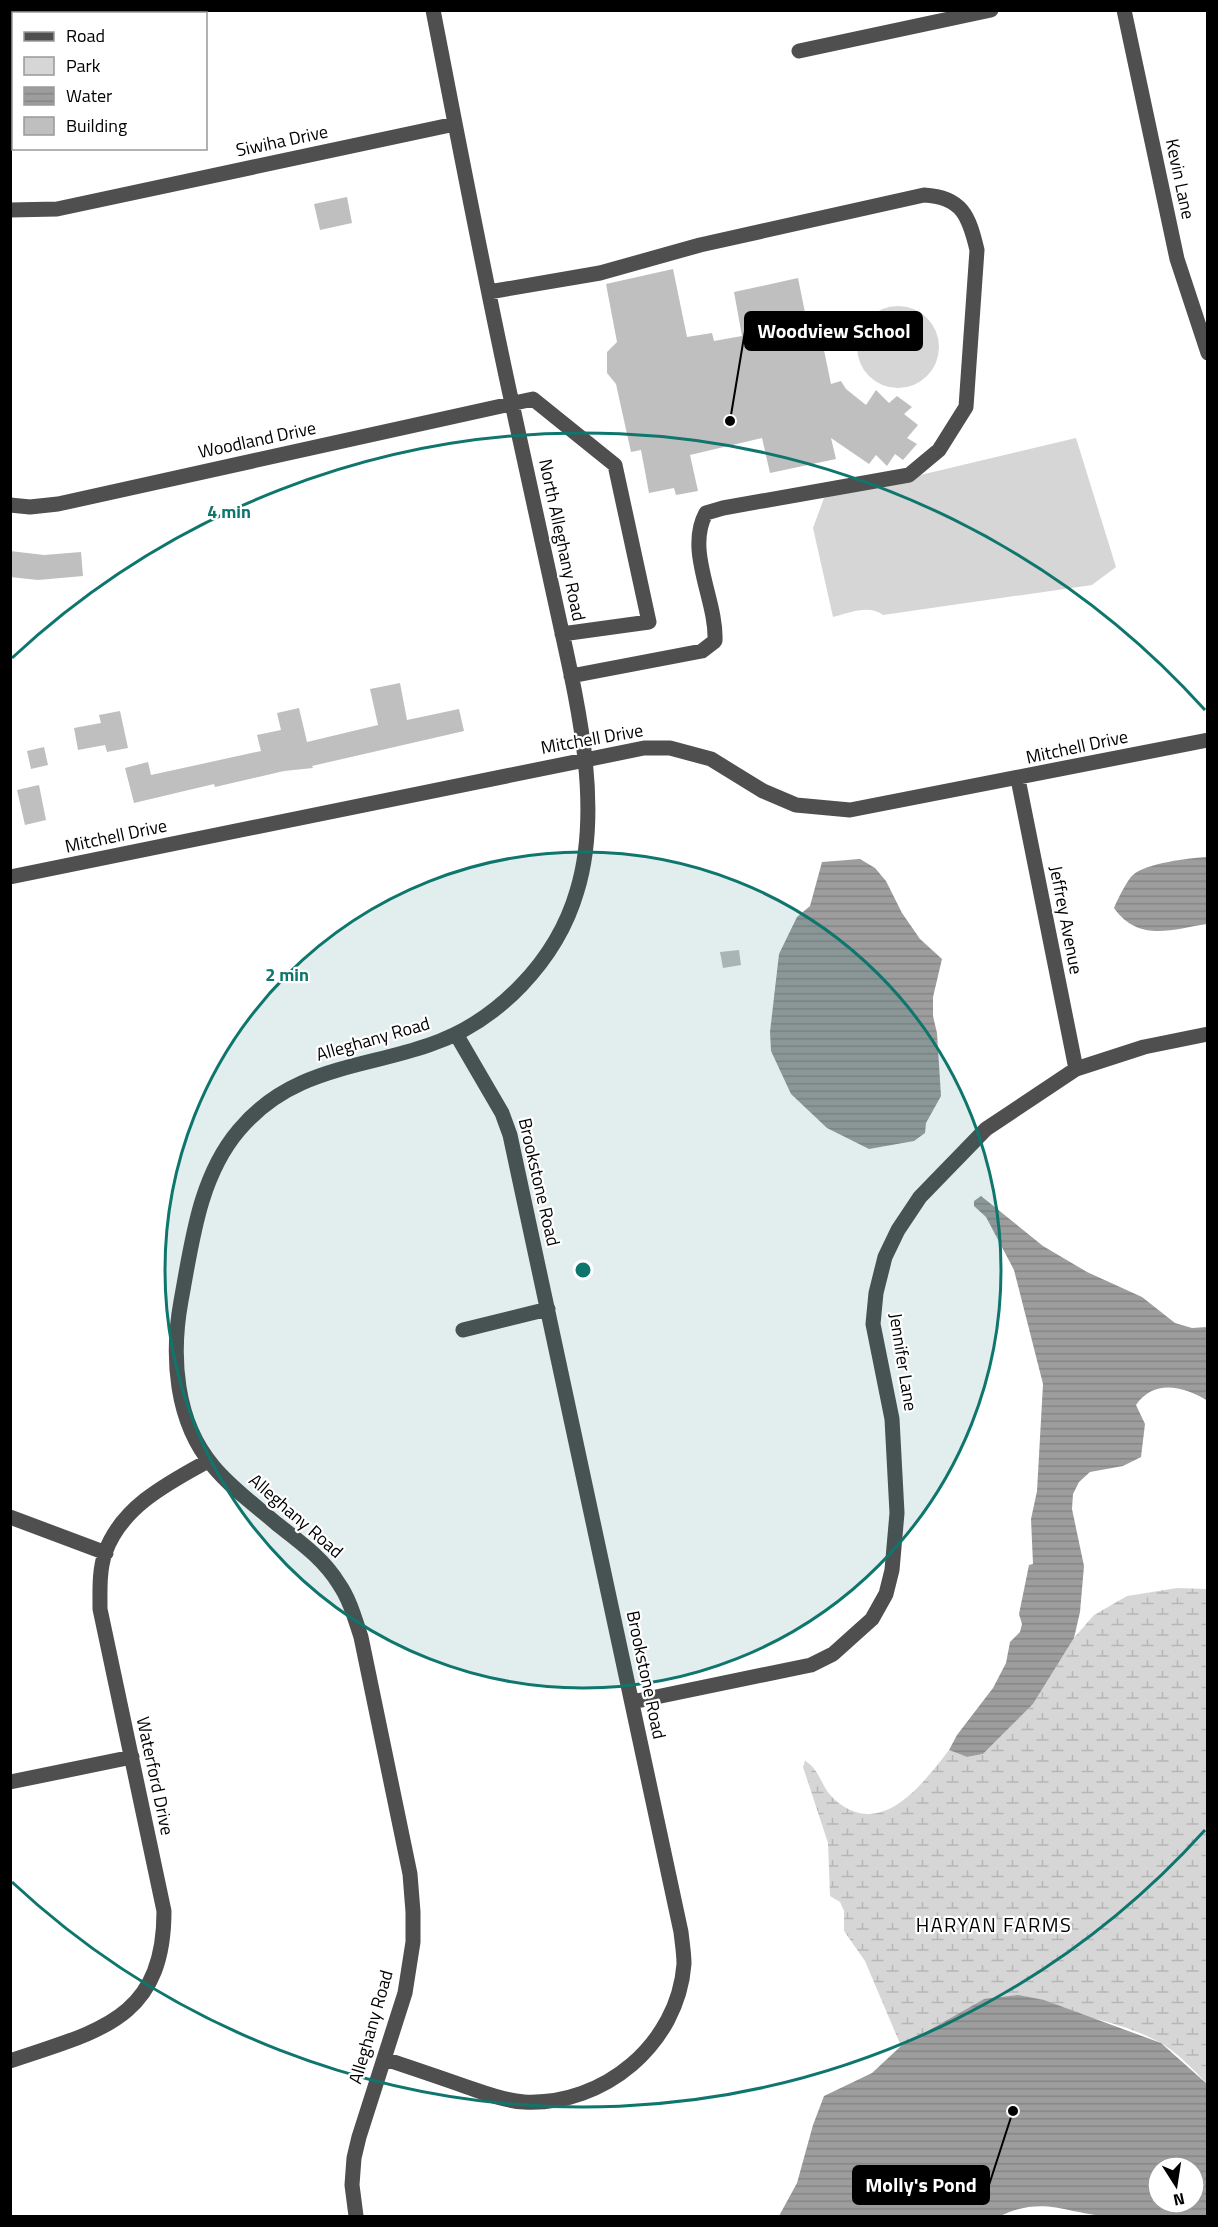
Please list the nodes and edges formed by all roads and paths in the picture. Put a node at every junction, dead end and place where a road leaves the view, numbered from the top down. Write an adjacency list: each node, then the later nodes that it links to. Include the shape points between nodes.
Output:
1 (433, 10): 5 (street, North Alleghany Road)
2 (991, 10): 4 (street)
3 (1124, 10): 8 (street, Kevin Lane, via 1177,259)
4 (799, 51)
5 (455, 124): 6 (street, Siwiha Drive, via 57,209); 7 (street, North Alleghany Road)
6 (10, 210)
7 (489, 292): 9 (street, North Alleghany Road); 12 (street, via 600,273 700,245 924,195 944,196 959,206 971,225 977,250 966,406 939,450 909,475 706,513 699,526 701,563 714,611 715,641 702,651)
8 (1208, 353)
9 (512, 404): 10 (street, Woodland Drive, via 58,504); 11 (street, North Alleghany Road); 11 (street, Woodland Drive, via 533,399 615,465 649,622)
10 (10, 505)
11 (562, 634): 12 (street, North Alleghany Road)
12 (571, 676): 14 (street, North Alleghany Road)
13 (1208, 740): 15 (street, Mitchell Drive)
14 (583, 760): 15 (street, Mitchell Drive, via 670,747 711,759 763,791 796,805 826,810 850,810); 16 (street, Mitchell Drive); 17 (street, North Alleghany Road, via 584,866 566,921 548,953 509,999)
15 (1018, 778): 19 (street, Jeffrey Avenue)
16 (10, 878)
17 (456, 1034): 20 (street, Brookstone Road, via 502,1113 510,1135); 22 (street, Alleghany Road, via 297,1083 265,1105 239,1130 218,1162 196,1224 175,1342 178,1388 193,1433)
18 (1208, 1034): 19 (street, Jennifer Lane, via 1144,1047)
19 (1076, 1069): 25 (street, Jennifer Lane, via 986,1128 921,1197 885,1257 873,1324 892,1419 897,1513 892,1570 886,1594 872,1619 833,1654 811,1665)
20 (548, 1309): 21 (street); 25 (street, Brookstone Road)
21 (463, 1330)
22 (208, 1461): 24 (street, Waterford Drive, via 133,1509); 28 (street, Alleghany Road, via 324,1562 342,1587 361,1637 410,1874 413,1912 405,1993)
23 (10, 1516): 24 (street)
24 (105, 1553): 26 (street, Waterford Drive, via 100,1609)
25 (632, 1702): 28 (street, Brookstone Road, via 681,1932 684,1964 676,1998 647,2051 625,2072 594,2090 525,2102 503,2099)
26 (132, 1757): 27 (street); 29 (street, Waterford Drive, via 164,1911 162,1944 154,1976 140,1998 103,2029)
27 (10, 1782)
28 (384, 2059): 30 (street, Alleghany Road, via 354,2158)
29 (10, 2061)
30 (356, 2217)

